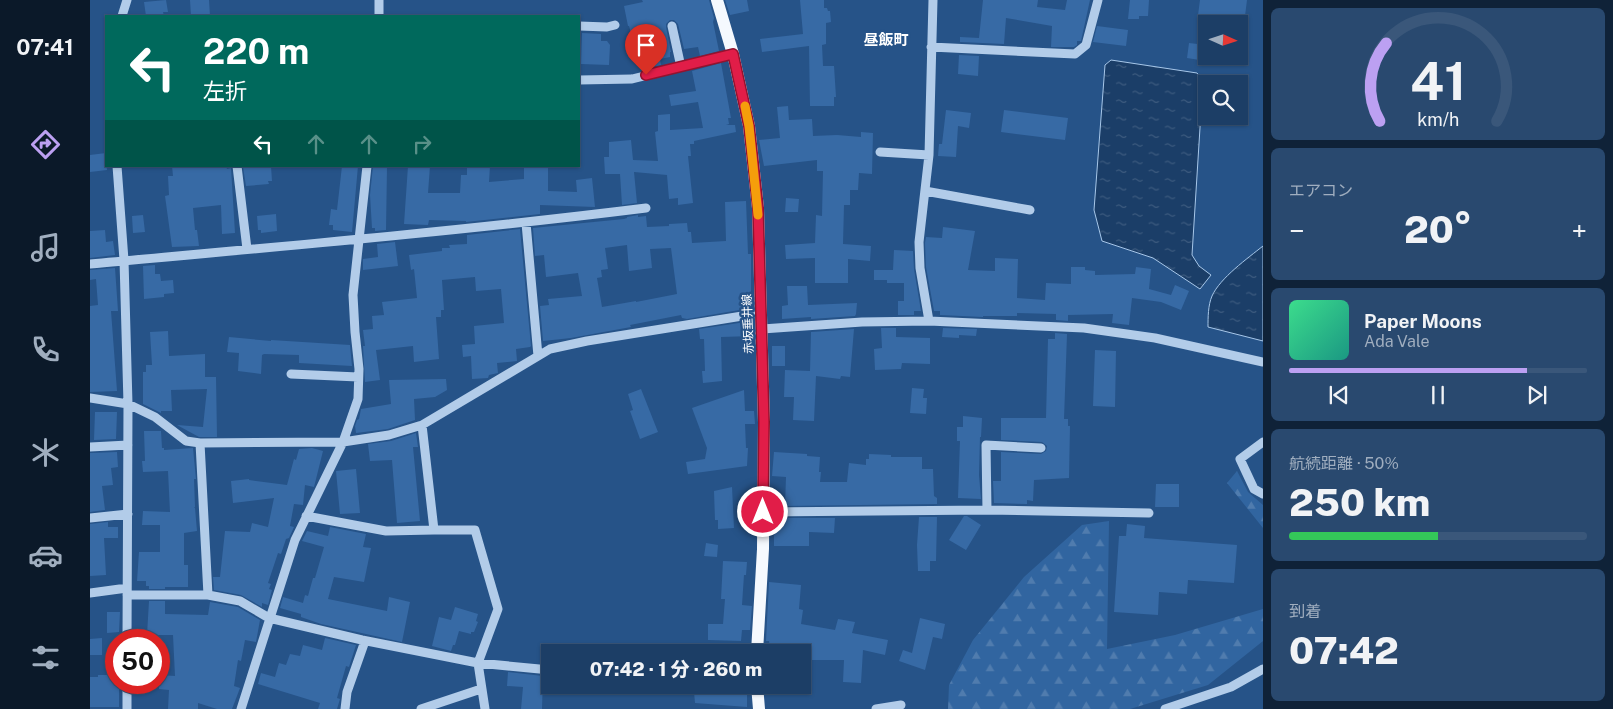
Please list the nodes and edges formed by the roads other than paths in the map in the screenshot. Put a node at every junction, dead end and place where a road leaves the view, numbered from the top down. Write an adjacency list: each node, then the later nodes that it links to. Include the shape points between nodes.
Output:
1 (128, 0): 6 (street)
2 (379, 0): 7 (street)
3 (717, 0): 12 (main road, 赤坂垂井線)
4 (933, 0): 11 (street)
5 (1098, 0): 11 (street, via 1086,44 1076,54)
6 (122, 15)
7 (379, 15)
8 (615, 25): 9 (street)
9 (580, 26)
10 (672, 26): 13 (street)
11 (931, 47): 16 (street)
12 (733, 54): 13 (street); 28 (main road, 赤坂垂井線, via 749,126 758,208)
13 (681, 67): 14 (street, via 632,79)
14 (580, 80)
15 (880, 152): 16 (street)
16 (929, 154): 20 (street)
17 (117, 167): 26 (street)
18 (237, 167): 25 (street)
19 (366, 167): 24 (street)
20 (925, 191): 22 (street); 29 (street, via 919,242)
21 (646, 208): 23 (street)
22 (1030, 210)
23 (526, 223): 24 (street); 31 (street)
24 (358, 240): 25 (street); 34 (street, via 353,295)
25 (247, 249): 26 (street)
26 (124, 260): 27 (street); 36 (street)
27 (90, 264)
28 (761, 313): 30 (main road, 赤坂垂井線); 31 (street, via 587,341 550,349)
29 (929, 321): 30 (street, via 862,322); 32 (street, via 1084,328 1155,338)
30 (762, 330): 46 (main road, 赤坂垂井線)
31 (538, 356): 37 (street)
32 (1263, 362)
33 (291, 374): 34 (street)
34 (358, 377): 38 (street, via 358,399)
35 (90, 398): 36 (street)
36 (128, 404): 40 (street, via 155,417 186,441); 41 (street)
37 (422, 425): 38 (street, via 389,435); 51 (street)
38 (343, 442): 40 (street); 49 (street)
39 (1263, 442): 44 (street, via 1240,459 1254,489)
40 (200, 443): 54 (street)
41 (128, 445): 42 (street); 48 (street)
42 (90, 447)
43 (1041, 448): 45 (street, via 986,445)
44 (1263, 494)
45 (986, 510): 46 (street); 47 (street)
46 (763, 512): 58 (main road, 赤坂垂井線)
47 (1149, 513)
48 (128, 514): 50 (street); 52 (street)
49 (306, 516): 51 (street, via 386,531); 55 (street)
50 (90, 518)
51 (434, 530): 59 (street, via 475,530 498,610)
52 (127, 592): 53 (street); 54 (street); 56 (street)
53 (90, 593)
54 (208, 595): 55 (street, via 240,601)
55 (269, 618): 57 (street); 67 (street)
56 (127, 629)
57 (365, 641): 59 (street); 68 (street, via 347,692)
58 (757, 644)
59 (478, 663): 60 (street); 62 (street)
60 (541, 669)
61 (1263, 669): 73 (street, via 1231,687)
62 (481, 689): 69 (street); 70 (street)
63 (127, 694): 66 (street)
64 (758, 694): 71 (main road)
65 (900, 705): 72 (street)
66 (126, 709)
67 (241, 709)
68 (346, 709)
69 (421, 709)
70 (485, 709)
71 (759, 709)
72 (876, 709)
73 (1165, 709)

